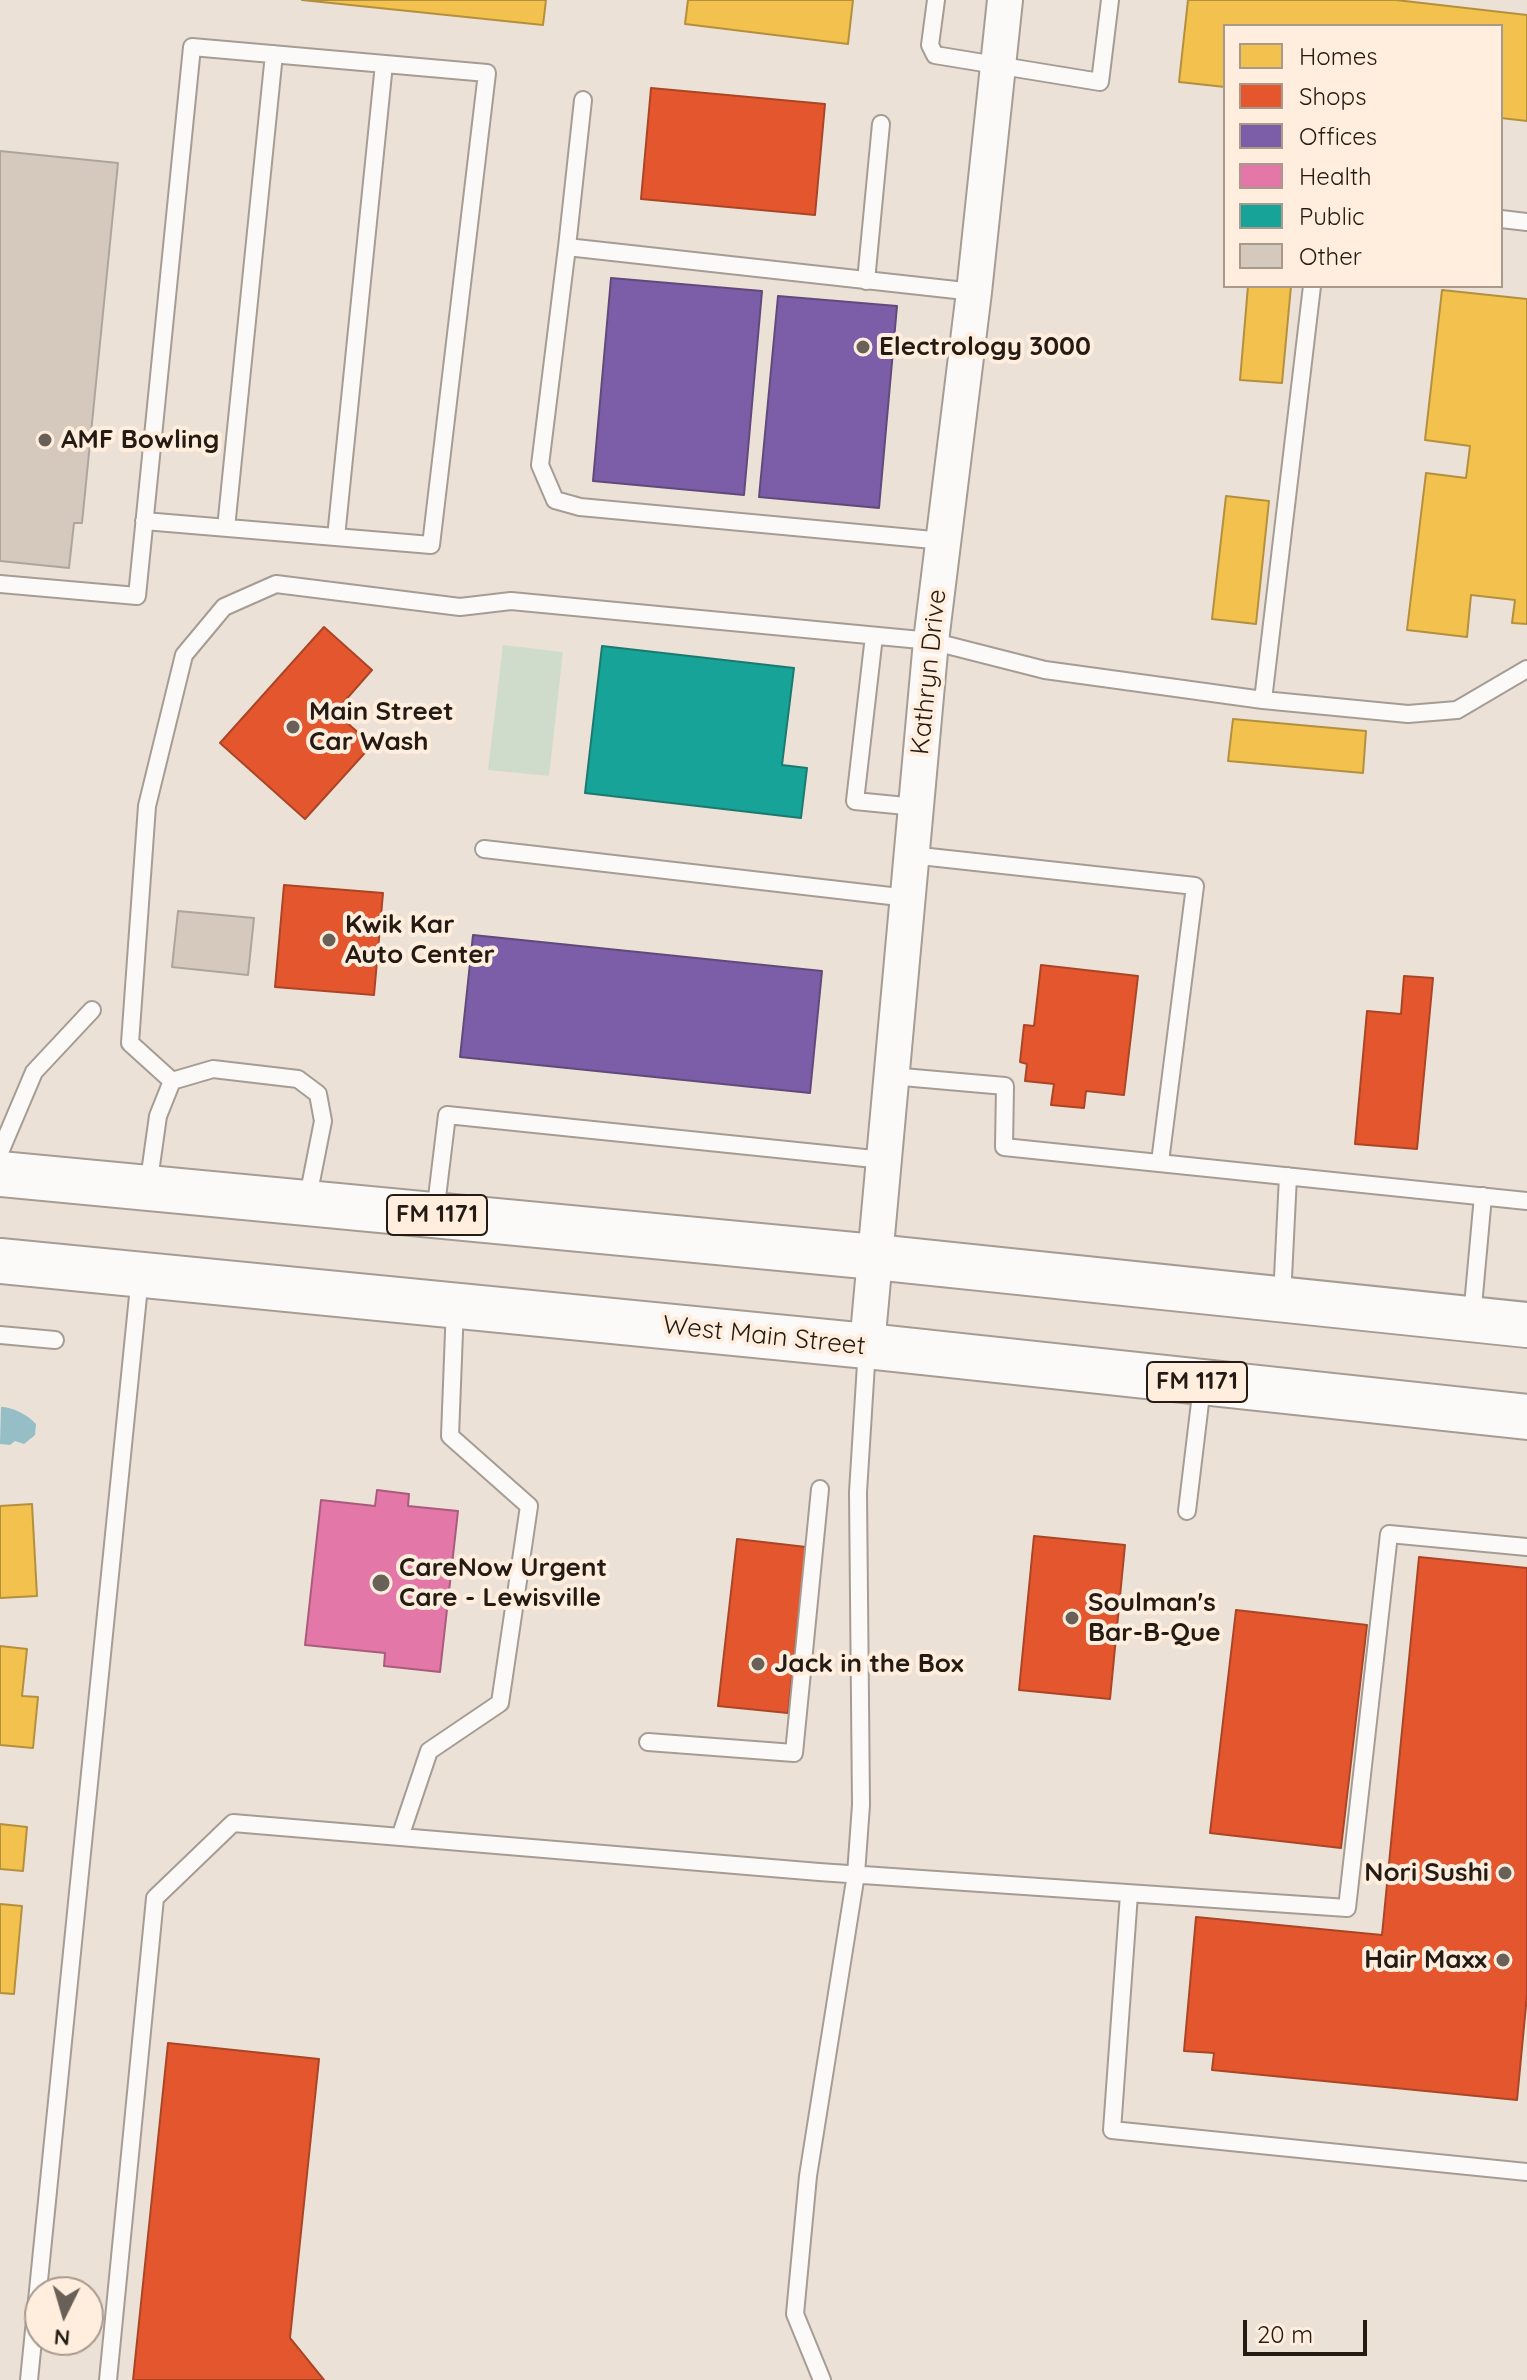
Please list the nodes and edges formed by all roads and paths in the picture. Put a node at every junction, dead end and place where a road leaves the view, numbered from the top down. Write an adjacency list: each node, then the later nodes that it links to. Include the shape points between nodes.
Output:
1 (936, 0): 6 (lane, via 930,45 935,55)
2 (1005, 0): 6 (street, Kathryn Drive)
3 (1110, 0): 6 (lane, via 1100,82)
4 (274, 54): 5 (lane); 15 (lane, via 192,47); 16 (lane)
5 (384, 64): 17 (lane); 17 (lane, via 487,73 431,545)
6 (997, 66): 14 (street, Kathryn Drive)
7 (583, 100): 11 (lane)
8 (881, 124): 12 (lane)
9 (1503, 219): 10 (lane)
10 (1527, 222)
11 (567, 247): 12 (lane); 18 (lane, via 540,465 555,500 580,507)
12 (866, 281): 14 (lane)
13 (1312, 288): 23 (lane)
14 (974, 292): 18 (street, Kathryn Drive)
15 (144, 521): 16 (lane); 19 (lane, via 137,596)
16 (226, 528): 17 (lane)
17 (336, 537)
18 (944, 541): 21 (street, Kathryn Drive)
19 (0, 584)
20 (874, 636): 21 (lane); 24 (lane, via 855,801); 30 (lane, via 511,601 460,607 276,584 224,607 184,655 147,806 130,1043)
21 (931, 641): 23 (lane, via 1045,670); 24 (street, Kathryn Drive)
22 (1527, 669): 23 (lane, via 1457,710 1408,714)
23 (1263, 700)
24 (916, 807): 26 (street, Kathryn Drive)
25 (484, 849): 27 (lane)
26 (911, 855): 27 (street, Kathryn Drive); 33 (lane, via 1195,886)
27 (908, 898): 29 (street, Kathryn Drive)
28 (92, 1010): 31 (lane, via 34,1072)
29 (891, 1076): 32 (street, Kathryn Drive); 33 (lane, via 1005,1086 1004,1147)
30 (172, 1081): 36 (lane, via 158,1116); 39 (lane, via 213,1069 298,1079 318,1094 323,1121)
31 (0, 1152)
32 (884, 1160): 40 (lane, via 447,1115); 41 (street, Kathryn Drive)
33 (1160, 1162): 35 (lane)
34 (0, 1174): 36 (main road, FM 1171)
35 (1288, 1176): 37 (lane); 44 (lane)
36 (148, 1188): 39 (main road, FM 1171)
37 (1483, 1196): 38 (lane); 46 (lane)
38 (1527, 1201)
39 (307, 1203): 40 (main road, FM 1171)
40 (435, 1215): 41 (main road, FM 1171)
41 (875, 1257): 44 (main road, FM 1171); 50 (street, Kathryn Drive)
42 (0, 1261): 43 (main road, West Main Street / FM 1171)
43 (141, 1275): 45 (main road, West Main Street / FM 1171); 61 (lane)
44 (1281, 1300): 46 (main road, FM 1171)
45 (455, 1306): 50 (main road, West Main Street / FM 1171); 57 (lane, via 450,1436 529,1506 500,1703 429,1751)
46 (1472, 1319): 47 (main road, FM 1171)
47 (1527, 1325)
48 (0, 1335): 49 (lane)
49 (55, 1340)
50 (867, 1346): 51 (main road, West Main Street / FM 1171); 58 (lane, via 858,1492 861,1805)
51 (1203, 1382): 52 (main road, West Main Street / FM 1171); 54 (lane)
52 (1527, 1417)
53 (820, 1489): 56 (lane, via 794,1753)
54 (1187, 1511)
55 (1527, 1547): 59 (lane, via 1389,1534 1347,1908)
56 (648, 1742)
57 (400, 1837): 58 (lane); 62 (lane, via 233,1823 155,1898)
58 (856, 1874): 59 (lane); 63 (lane, via 808,2176 795,2314)
59 (1129, 1894): 60 (lane, via 1112,2130)
60 (1527, 2172)
61 (29, 2380)
62 (108, 2380)
63 (822, 2380)

